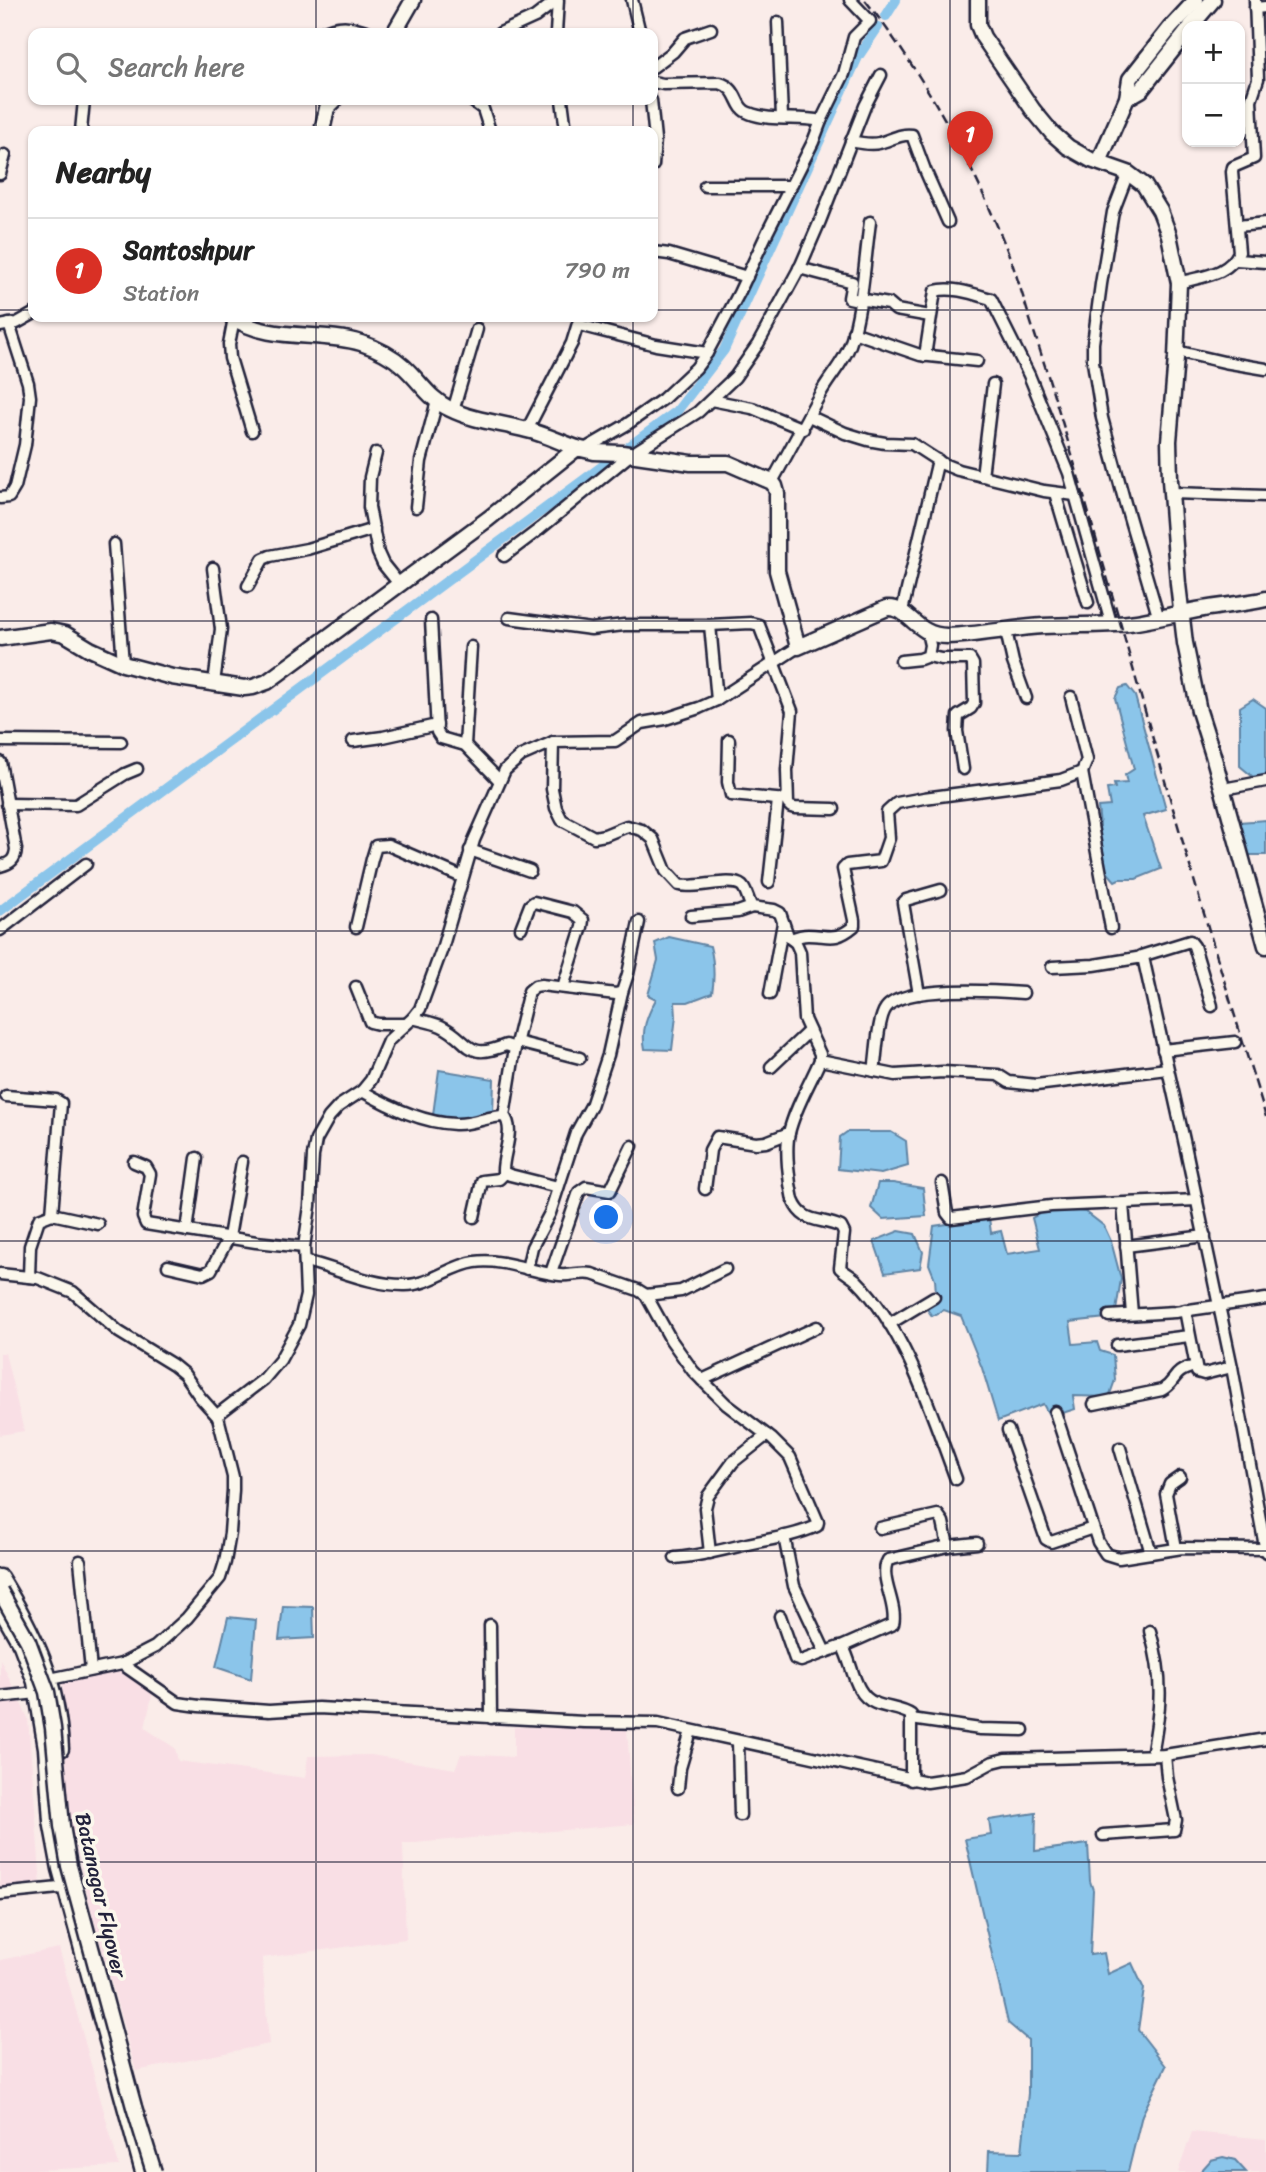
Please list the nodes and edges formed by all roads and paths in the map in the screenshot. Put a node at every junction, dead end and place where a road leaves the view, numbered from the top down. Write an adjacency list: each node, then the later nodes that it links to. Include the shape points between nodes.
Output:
1 (413, 0): 13 (street)
2 (632, 0): 16 (street)
3 (850, 0): 30 (street, via 870,21 854,37 844,74)
4 (978, 0): 38 (street, via 983,37 1033,110 1068,147)
5 (1196, 0): 23 (street, via 1130,79)
6 (1212, 0): 9 (street)
7 (553, 2): 14 (street); 15 (street)
8 (1258, 5): 21 (street)
9 (1195, 21)
10 (778, 22): 29 (street)
11 (333, 28): 12 (street)
12 (356, 28)
13 (397, 28)
14 (511, 28)
15 (556, 28)
16 (639, 28)
17 (712, 29): 19 (street, via 685,38)
18 (1182, 38): 23 (street, via 1141,90)
19 (658, 63)
20 (881, 75): 36 (street)
21 (1262, 79): 46 (street, via 1251,100 1254,158 1233,167 1232,172)
22 (658, 83): 29 (street, via 720,83 733,90 748,113)
23 (1126, 98): 38 (street)
24 (84, 105): 32 (street)
25 (329, 105): 33 (street)
26 (478, 105): 34 (street)
27 (563, 105): 31 (street)
28 (652, 105): 35 (street)
29 (782, 117): 30 (street)
30 (821, 121): 41 (street)
31 (565, 123)
32 (81, 126)
33 (323, 126)
34 (488, 126)
35 (654, 126)
36 (851, 141): 44 (street, via 868,144 912,135); 50 (street)
37 (5, 155): 40 (street)
38 (1099, 162): 39 (street)
39 (1128, 173): 52 (street, via 1144,185 1160,211); 99 (street, via 1113,212 1093,362 1105,430)
40 (0, 174)
41 (791, 186): 42 (street); 51 (street)
42 (705, 187)
43 (870, 222): 53 (street)
44 (948, 222)
45 (1266, 223): 46 (street)
46 (1238, 226): 48 (street)
47 (658, 253): 51 (street)
48 (1236, 260): 49 (street); 52 (street, via 1220,272)
49 (1266, 262)
50 (799, 268): 53 (street, via 852,282 849,298); 69 (street, via 758,344 735,377)
51 (747, 277): 64 (street)
52 (1179, 283): 63 (street)
53 (859, 300): 54 (street); 62 (street)
54 (930, 316): 65 (street); 84 (street, via 937,290 991,299 1029,375)
55 (28, 318): 60 (street)
56 (232, 322): 75 (street, via 230,358)
57 (241, 322): 70 (street, via 254,329 362,343 401,364)
58 (580, 322): 73 (street)
59 (583, 322): 64 (street, via 656,345)
60 (5, 326): 86 (street, via 28,383 30,411 15,487 9,497)
61 (477, 329): 71 (street)
62 (853, 332): 65 (street); 72 (street, via 843,359)
63 (1176, 351): 67 (street); 83 (street, via 1169,441)
64 (707, 353): 76 (street, via 663,399)
65 (925, 356): 66 (street)
66 (977, 361)
67 (1266, 369)
68 (993, 384): 80 (street)
69 (711, 400): 74 (street, via 752,408); 78 (street)
70 (437, 401): 71 (street); 87 (street, via 421,461)
71 (453, 411): 73 (street)
72 (809, 416): 74 (street); 79 (street, via 869,440 912,444)
73 (527, 429): 76 (street)
74 (803, 429): 81 (street)
75 (252, 431)
76 (585, 450): 78 (street); 92 (street)
77 (376, 453): 88 (street, via 369,496)
78 (626, 454): 81 (street, via 728,463); 90 (street)
79 (938, 460): 80 (street); 96 (street)
80 (982, 476): 82 (street)
81 (772, 482): 107 (street, via 777,493 777,571)
82 (1055, 493): 84 (street); 95 (street)
83 (1172, 493): 85 (street); 97 (street)
84 (1075, 495): 101 (street)
85 (1266, 497)
86 (0, 498)
87 (416, 507)
88 (374, 529): 92 (street, via 383,564); 93 (street, via 263,559)
89 (114, 544): 111 (street)
90 (504, 556)
91 (213, 568): 112 (street, via 221,629)
92 (399, 584): 112 (street, via 267,682 244,688)
93 (248, 586)
94 (1266, 598): 97 (street)
95 (1088, 603)
96 (902, 611): 104 (street); 107 (street, via 887,608)
97 (1183, 613): 99 (street); 129 (street, via 1199,711)
98 (509, 618): 102 (street, via 591,629)
99 (1160, 619): 101 (street)
100 (431, 620): 116 (street)
101 (1111, 623): 103 (street)
102 (710, 625): 110 (street, via 759,625); 115 (street)
103 (1006, 631): 104 (street, via 948,636); 114 (street)
104 (927, 632): 108 (street)
105 (0, 638): 111 (street, via 58,632)
106 (471, 646): 122 (street)
107 (798, 647): 110 (street)
108 (928, 656): 109 (street); 125 (street, via 970,659 973,664 975,703 959,714 957,721)
109 (901, 662)
110 (774, 663): 115 (street); 130 (street, via 793,718)
111 (123, 664): 112 (street)
112 (214, 683)
113 (1072, 697): 126 (street, via 1087,760)
114 (1026, 698)
115 (717, 700): 121 (street, via 642,723 615,741)
116 (437, 725): 119 (street); 122 (street, via 439,736)
117 (729, 740): 130 (street, via 731,794)
118 (0, 741): 120 (street)
119 (353, 741)
120 (121, 742)
121 (553, 742): 127 (street, via 510,763); 140 (street, via 552,789 562,820 594,836 627,826 642,830 653,839 666,871 679,885 736,884 745,890)
122 (465, 745): 127 (street)
123 (0, 762): 131 (street)
124 (137, 769): 131 (street, via 76,805)
125 (963, 769)
126 (1082, 772): 146 (street); 148 (street, via 1061,780 897,803 887,812 889,838 881,861 843,869 854,926 838,936)
127 (499, 780): 133 (street)
128 (1266, 781): 129 (street)
129 (1223, 789): 149 (street)
130 (783, 800): 132 (street, via 791,807); 138 (street)
131 (7, 804): 135 (street, via 16,849 10,863)
132 (834, 809)
133 (470, 850): 136 (street); 137 (street)
134 (86, 864): 147 (street)
135 (0, 866)
136 (530, 870)
137 (462, 877): 144 (street, via 388,845 376,846); 159 (street, via 424,1001)
138 (769, 882)
139 (941, 890): 157 (street, via 903,903)
140 (752, 907): 141 (street); 142 (street, via 774,910)
141 (691, 916)
142 (783, 919): 148 (street); 156 (street)
143 (639, 922): 154 (street)
144 (356, 926)
145 (521, 928): 152 (street, via 530,905 537,902 578,915 583,922)
146 (1111, 928)
147 (0, 930)
148 (791, 939): 160 (street, via 800,952)
149 (1266, 946)
150 (1141, 956): 151 (street); 158 (street, via 1190,941); 163 (street)
151 (1052, 967)
152 (564, 982): 154 (street); 162 (street, via 537,985 529,991)
153 (356, 987): 159 (street, via 370,1022)
154 (622, 992): 179 (street, via 608,1055)
155 (1023, 993): 157 (street)
156 (770, 994)
157 (919, 994): 168 (street, via 900,998 886,1008)
158 (1212, 1006)
159 (410, 1021): 162 (street, via 442,1027 470,1048 486,1053); 169 (street, via 388,1041)
160 (809, 1031): 165 (street); 166 (street)
161 (1235, 1042): 163 (street)
162 (516, 1045): 164 (street); 171 (street)
163 (1163, 1050): 167 (street)
164 (580, 1058)
165 (820, 1060): 168 (street); 172 (street)
166 (771, 1067)
167 (1167, 1069): 168 (street, via 1035,1085 1009,1082 998,1075); 181 (street)
168 (874, 1071)
169 (362, 1091): 171 (street, via 388,1105 443,1122 464,1124); 190 (street, via 339,1105 316,1140)
170 (6, 1096): 183 (street, via 61,1103)
171 (504, 1116): 177 (street, via 508,1120)
172 (789, 1133): 180 (street, via 756,1143 717,1137 710,1150); 205 (street, via 791,1190 797,1208 804,1216 841,1227 840,1268 856,1279)
173 (632, 1146): 195 (street, via 610,1191 586,1187 579,1192)
174 (197, 1158): 186 (street)
175 (134, 1162): 186 (street, via 150,1174 143,1222)
176 (242, 1163): 188 (street)
177 (505, 1173): 179 (street); 184 (street, via 499,1179 482,1181)
178 (942, 1183): 182 (street, via 951,1218 1051,1206)
179 (558, 1187): 193 (street)
180 (705, 1189)
181 (1197, 1200): 182 (street); 187 (street)
182 (1124, 1204): 189 (street)
183 (52, 1214): 185 (street); 197 (street, via 37,1222)
184 (474, 1217)
185 (98, 1224)
186 (187, 1231): 188 (street)
187 (1205, 1236): 189 (street); 201 (street)
188 (229, 1237): 190 (street); 192 (street, via 207,1273)
189 (1126, 1245): 203 (street)
190 (304, 1247): 191 (street)
191 (305, 1261): 193 (street, via 359,1279 405,1286 473,1262); 214 (street, via 305,1307 293,1338 264,1379)
192 (168, 1266)
193 (527, 1269): 195 (street)
194 (725, 1269): 198 (street, via 681,1291)
195 (551, 1273): 198 (street, via 592,1274)
196 (0, 1274): 197 (street)
197 (29, 1277): 214 (street, via 72,1292 118,1332 173,1365)
198 (646, 1295): 211 (street, via 671,1340)
199 (934, 1297): 205 (street)
200 (1266, 1299): 201 (street)
201 (1219, 1306): 202 (street); 210 (street)
202 (1185, 1310): 203 (street); 207 (street)
203 (1132, 1314): 204 (street)
204 (1109, 1316)
205 (889, 1324): 219 (street, via 922,1388)
206 (817, 1327): 211 (street)
207 (1189, 1336): 208 (street); 209 (street)
208 (1118, 1345)
209 (1195, 1366): 210 (street, via 1201,1374); 212 (street, via 1179,1371 1162,1390)
210 (1232, 1367): 226 (street)
211 (702, 1380): 216 (street)
212 (1094, 1404)
213 (1055, 1412): 221 (street)
214 (218, 1417): 239 (street, via 233,1477 230,1533 220,1578 176,1629 155,1647)
215 (1008, 1430): 221 (street, via 1046,1539 1051,1542)
216 (766, 1435): 222 (street, via 790,1457 818,1522 814,1528); 227 (street, via 733,1462 708,1496)
217 (1120, 1448): 228 (street)
218 (1180, 1477): 225 (street, via 1166,1494)
219 (956, 1479)
220 (880, 1528): 224 (street, via 938,1515)
221 (1093, 1528): 228 (street, via 1102,1549 1112,1557)
222 (784, 1536): 227 (street); 238 (street, via 794,1586)
223 (977, 1543): 224 (street)
224 (948, 1546): 237 (street, via 887,1560 884,1569 893,1625)
225 (1176, 1548): 226 (street); 228 (street)
226 (1266, 1550)
227 (710, 1553): 229 (street)
228 (1151, 1553)
229 (675, 1558)
230 (80, 1561): 240 (street)
231 (0, 1577): 241 (street, via 28,1623)
232 (0, 1591): 259 (street, Batanagar Flyover, bridge, via 43,1676 69,1866)
233 (0, 1608): 242 (street, via 21,1645)
234 (780, 1616): 238 (street, via 795,1659)
235 (490, 1625): 244 (street)
236 (1150, 1631): 250 (street, via 1160,1677)
237 (841, 1647): 238 (street); 245 (street, via 865,1698 909,1713)
238 (825, 1652)
239 (122, 1664): 240 (street); 244 (street, via 178,1703 269,1711 318,1708)
240 (91, 1670): 241 (street)
241 (50, 1679): 256 (street, via 60,1729)
242 (37, 1693): 243 (street); 256 (street, via 51,1821)
243 (0, 1697)
244 (491, 1718): 247 (street, via 641,1721)
245 (911, 1719): 246 (street); 252 (street)
246 (1023, 1730)
247 (691, 1731): 249 (street); 253 (street)
248 (1266, 1739): 251 (street)
249 (738, 1742): 252 (street); 254 (street)
250 (1152, 1755): 251 (street); 252 (street, via 1005,1759 958,1778)
251 (1165, 1755): 255 (street, via 1174,1830)
252 (911, 1780)
253 (678, 1788)
254 (740, 1815)
255 (1103, 1835)
256 (73, 1887): 257 (street); 258 (street); 260 (street)
257 (0, 1894)
258 (143, 2172)
259 (154, 2172)
260 (160, 2172)

